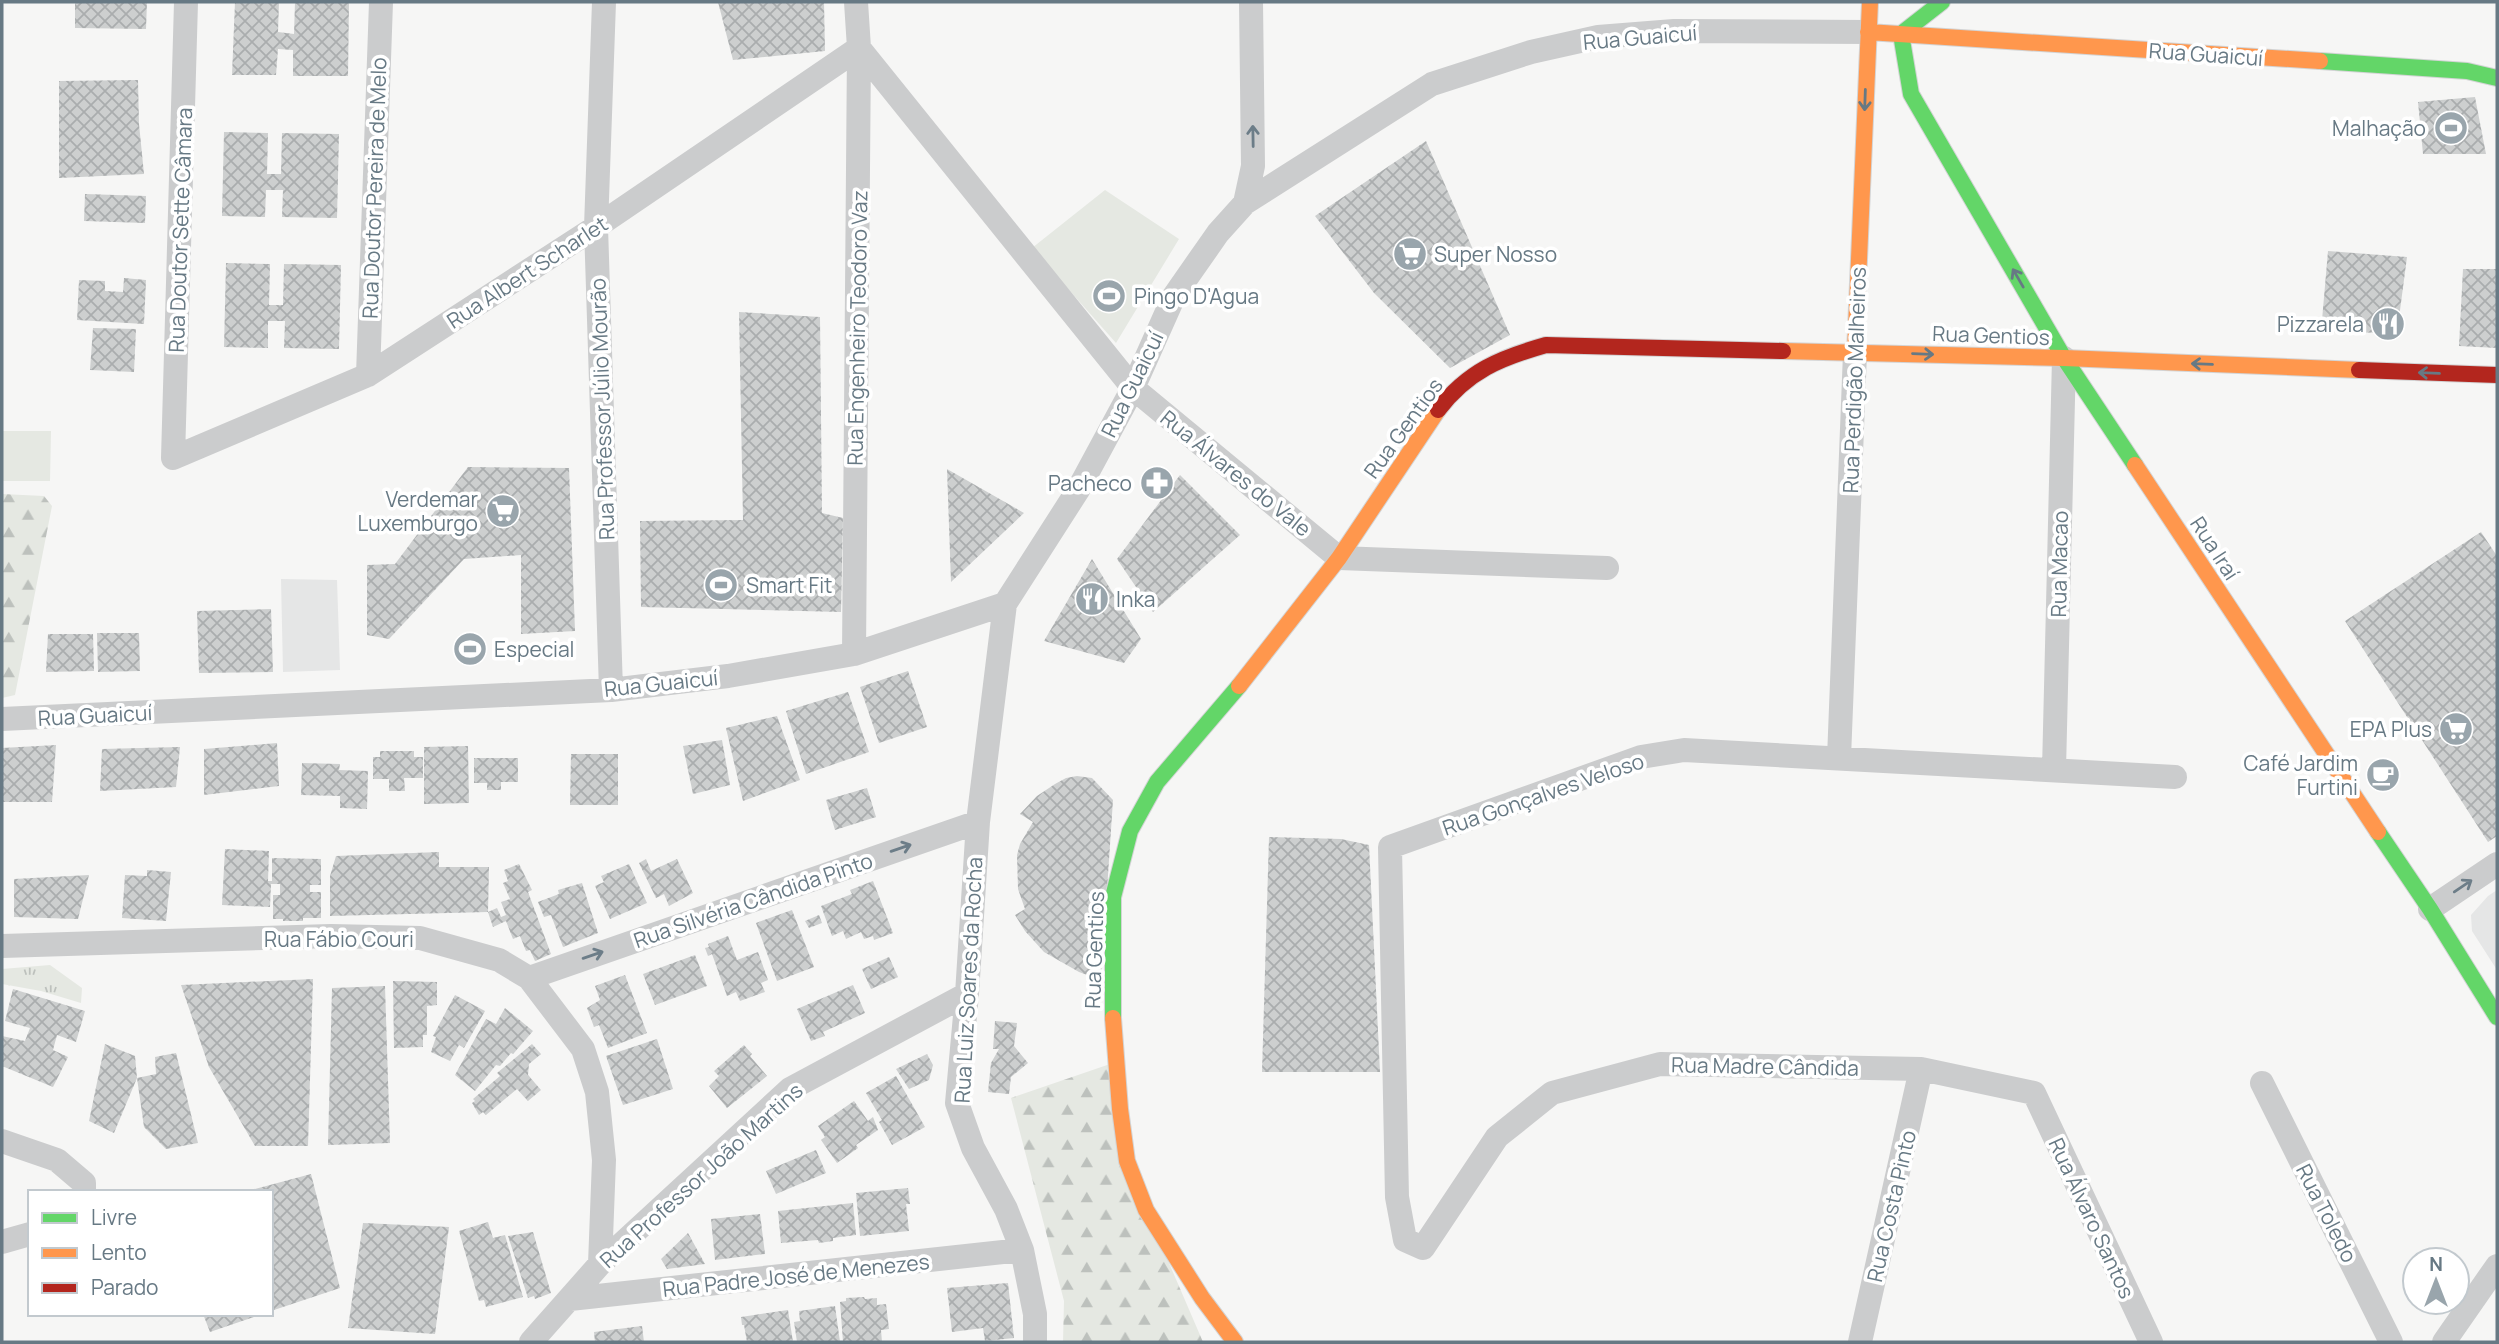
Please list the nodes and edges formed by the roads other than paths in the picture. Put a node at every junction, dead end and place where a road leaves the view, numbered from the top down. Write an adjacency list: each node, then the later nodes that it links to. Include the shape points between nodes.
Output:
1 (186, 2): 23 (street, Rua Doutor Sette Câmara)
2 (381, 2): 20 (street, Rua Doutor Pereira de Melo)
3 (604, 2): 15 (street, Rua Professor Júlio Mourão)
4 (856, 2): 10 (street, Rua Engenheiro Teodoro Vaz)
5 (1251, 2): 14 (street, one-way to 5, via 1253,166)
6 (1870, 2): 8 (street, Rua Perdigão Malheiros)
7 (1942, 2): 9 (street)
8 (1868, 32): 9 (street, Rua Guaicuí); 14 (street, Rua Guaicuí, via 1674,31 1598,37 1531,52 1432,84); 17 (street, Rua Perdigão Malheiros, one-way to 17)
9 (1901, 34): 12 (street, Rua Guaicuí); 16 (street, Rua Iraí, one-way to 9, via 1911,94)
10 (859, 48): 15 (street, Rua Albert Scharlet); 22 (street, Rua Álvares do Vale); 27 (street, Rua Engenheiro Teodoro Vaz)
11 (2497, 61): 12 (street, Rua Guaicuí)
12 (2467, 71): 13 (street, Rua Guaicuí)
13 (2497, 78)
14 (1245, 203): 22 (street, Rua Guaicuí, via 1174,296)
15 (596, 227): 20 (street, Rua Albert Scharlet); 28 (street, Rua Professor Júlio Mourão)
16 (2038, 313): 18 (street, via 2023,337); 19 (street, Rua Iraí)
17 (1855, 353): 18 (street, Rua Gentios, one-way to 18); 24 (street, Rua Gentios, via 1546,345 1510,355 1454,388); 30 (street, Rua Perdigão Malheiros)
18 (2002, 357): 19 (street, Rua Gentios)
19 (2064, 358): 21 (street, Rua Gentios, one-way to 19); 31 (street, Rua Macao); 35 (street, Rua Iraí)
20 (368, 375): 23 (street, Rua Albert Scharlet)
21 (2497, 376)
22 (1133, 388): 24 (street, Rua Álvares do Vale); 26 (street, Rua Guaicuí, via 1078,490)
23 (173, 458)
24 (1339, 558): 25 (street); 55 (street, Rua Gentios, via 1157,782 1130,831 1114,897 1113,1013 1127,1161 1146,1210)
25 (1607, 568)
26 (1005, 604): 27 (street, Rua Guaicuí); 33 (street, Rua Luiz Soares da Rocha)
27 (854, 654): 28 (street, Rua Guaicuí, via 728,677)
28 (611, 690): 29 (street, Rua Guaicuí)
29 (2, 719)
30 (1839, 758): 31 (street, Rua Gonçalves Veloso); 46 (street, Rua Gonçalves Veloso, via 1684,750 1642,757 1390,847 1397,1197)
31 (2054, 769): 32 (street, Rua Gonçalves Veloso)
32 (2175, 777)
33 (978, 821): 37 (street, Rua Silvéria Cândida Pinto, one-way to 33); 38 (street, Rua Luiz Soares da Rocha)
34 (2497, 864): 35 (street, one-way to 34)
35 (2430, 909): 39 (street, Rua Iraí)
36 (2, 946): 37 (street, Rua Fábio Couri, via 331,936 420,938 499,960)
37 (529, 978): 49 (street, Rua Fábio Couri, via 583,1049 597,1092 604,1160)
38 (967, 994): 48 (street, Rua Luiz Soares da Rocha, via 957,1102 972,1148 1006,1209); 49 (street, Rua Professor João Martins, via 790,1089)
39 (2497, 1017)
40 (1921, 1069): 42 (street, Rua Madre Cândida); 46 (street, Rua Madre Cândida, via 1660,1064 1552,1093 1497,1137 1423,1248); 56 (street, Rua Costa Pinto)
41 (2262, 1083): 57 (street, Rua Toledo)
42 (2034, 1093): 52 (street, Rua Álvaro Santos)
43 (2, 1141): 44 (street, via 58,1160)
44 (84, 1187)
45 (28, 1235): 47 (street)
46 (1405, 1240)
47 (2, 1242)
48 (1022, 1250): 51 (street, Rua Padre José de Menezes); 54 (street, Rua Luiz Soares da Rocha, via 1035,1314)
49 (600, 1264): 51 (street, Rua Professor João Martins)
50 (2497, 1266): 58 (street)
51 (570, 1299): 53 (street, Rua Professor João Martins)
52 (2141, 1336)
53 (531, 1342)
54 (1035, 1342)
55 (1234, 1342)
56 (1860, 1342)
57 (2391, 1342)
58 (2444, 1342)

